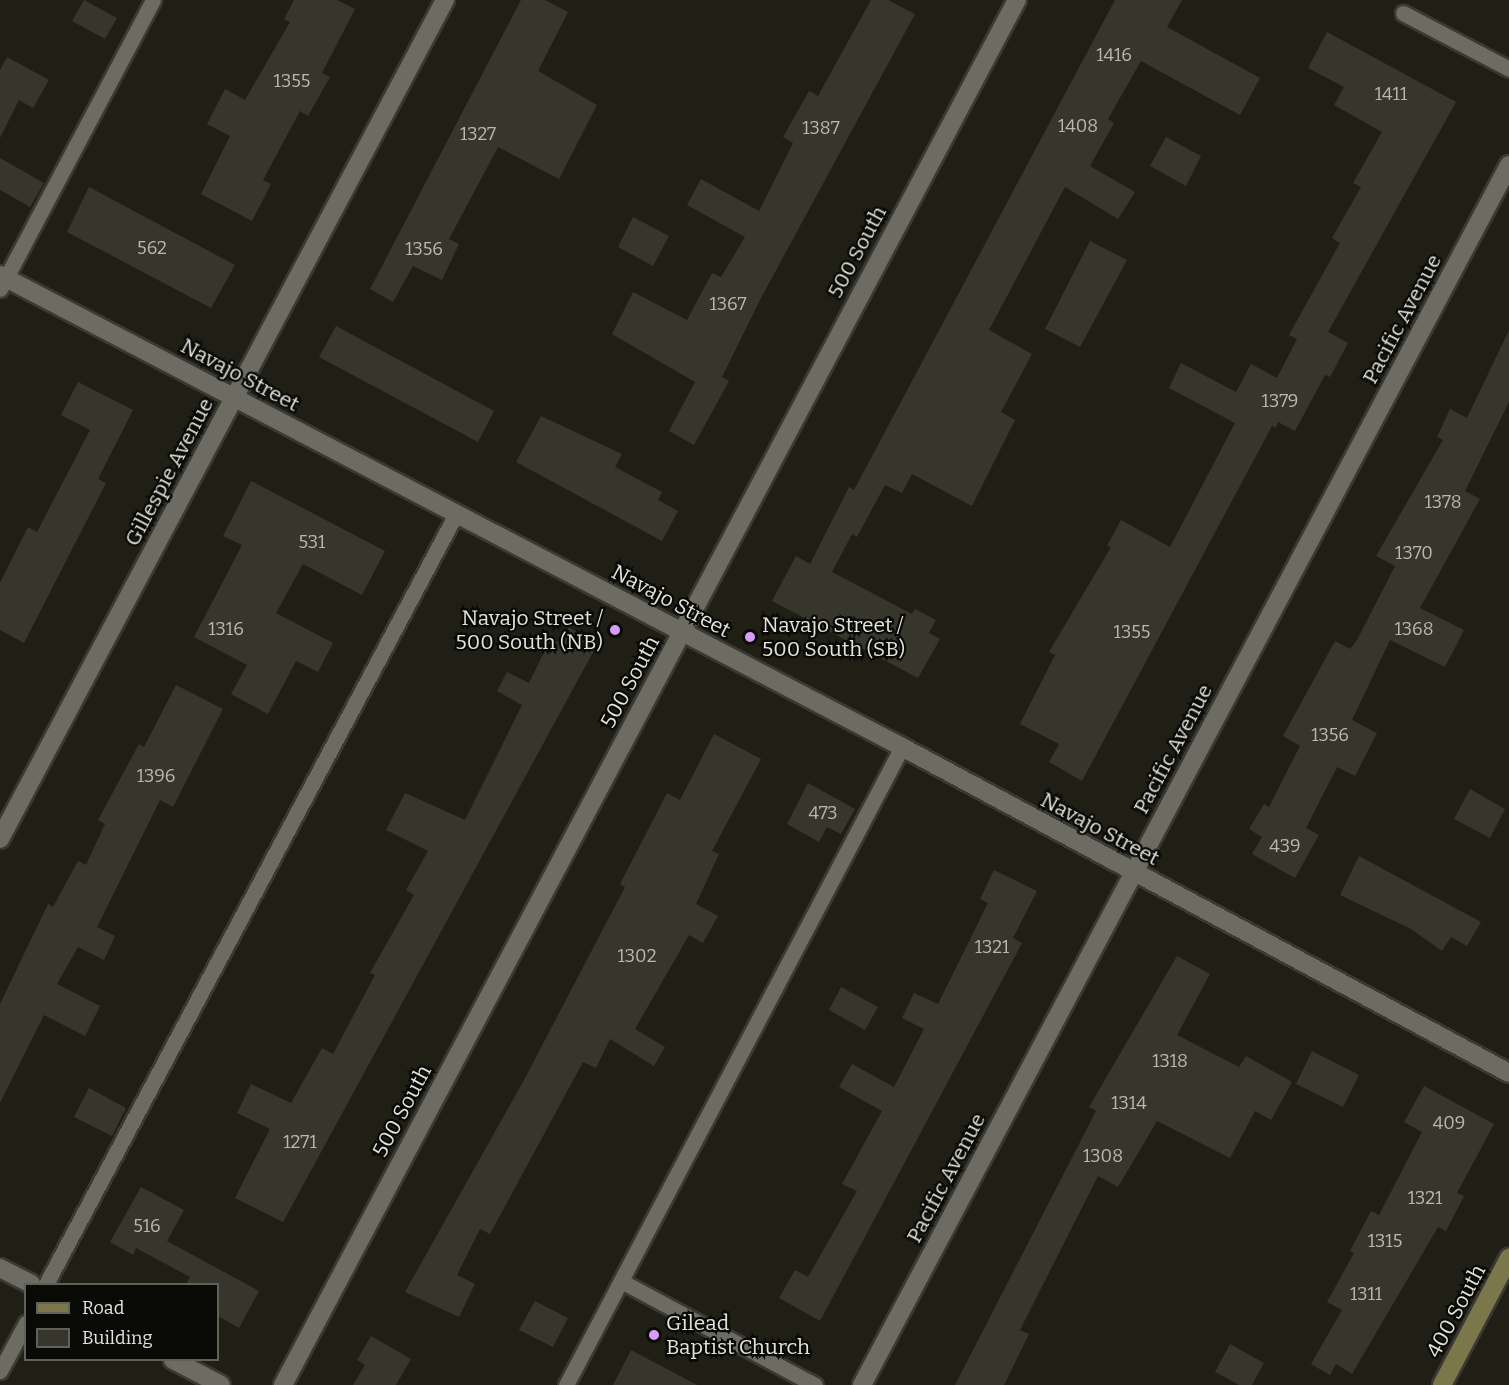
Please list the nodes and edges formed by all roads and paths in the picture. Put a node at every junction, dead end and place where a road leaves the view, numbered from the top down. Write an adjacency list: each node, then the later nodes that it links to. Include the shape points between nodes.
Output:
1 (153, 0): 7 (lane)
2 (445, 0): 8 (street, Gillespie Avenue)
3 (1017, 0): 10 (street, 500 South)
4 (1403, 13): 5 (lane)
5 (1509, 69)
6 (1509, 165): 13 (street, Pacific Avenue)
7 (2, 280): 8 (street, Navajo Street)
8 (234, 397): 9 (street, Navajo Street); 12 (street, Gillespie Avenue)
9 (456, 514): 10 (street, Navajo Street); 19 (lane)
10 (682, 632): 11 (street, Navajo Street); 24 (street, 500 South)
11 (902, 747): 13 (street, Navajo Street); 17 (lane)
12 (0, 839)
13 (1133, 873): 14 (street, Navajo Street); 27 (street, Pacific Avenue)
14 (1509, 1073)
15 (1509, 1258): 28 (main road, 400 South)
16 (0, 1268): 18 (street)
17 (621, 1281): 25 (lane); 26 (lane)
18 (29, 1283)
19 (47, 1283)
20 (24, 1327): 22 (lane)
21 (177, 1361): 23 (street)
22 (0, 1371)
23 (221, 1385)
24 (283, 1385)
25 (566, 1385)
26 (815, 1385)
27 (861, 1385)
28 (1442, 1385)

